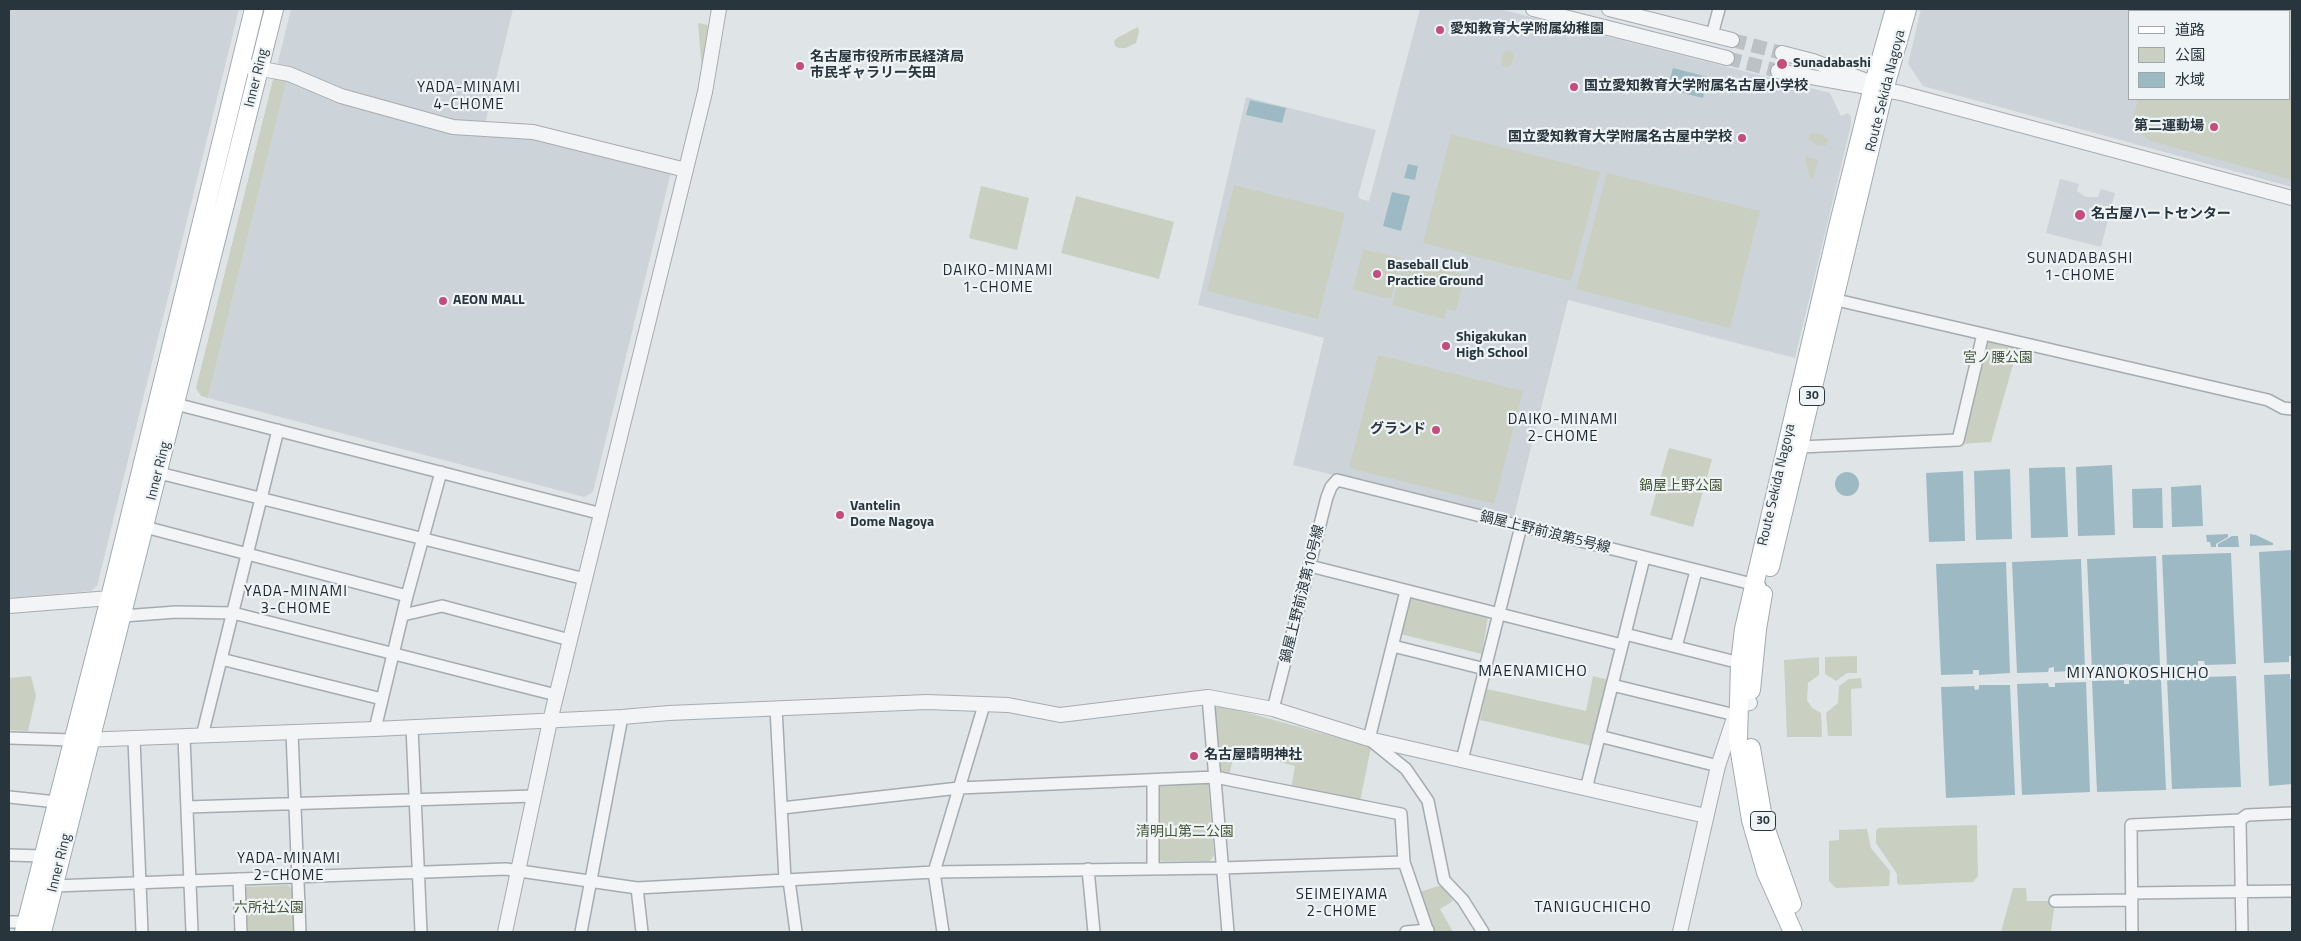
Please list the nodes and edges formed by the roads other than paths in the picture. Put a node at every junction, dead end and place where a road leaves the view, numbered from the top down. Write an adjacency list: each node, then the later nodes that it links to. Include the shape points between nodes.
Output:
1 (254, 9): 13 (main road, Inner Ring)
2 (274, 9): 14 (main road, Inner Ring)
3 (719, 9): 17 (street, via 705,92)
4 (1533, 9): 12 (street)
5 (1609, 9): 9 (street)
6 (1719, 9): 9 (street)
7 (1895, 9): 16 (main road, Route Sekida Nagoya / 30)
8 (1907, 9): 16 (main road, Route Sekida Nagoya / 30)
9 (1712, 35): 10 (street)
10 (1732, 40)
11 (1782, 53): 16 (street, via 1813,61)
12 (1727, 58)
13 (240, 65): 14 (street); 21 (main road, Inner Ring)
14 (259, 68): 17 (street, via 289,74 341,96 453,126 533,132); 21 (main road, Inner Ring)
15 (1778, 71): 16 (street)
16 (1883, 88): 18 (street); 19 (main road, Route Sekida Nagoya / 30)
17 (686, 170): 29 (street)
18 (2292, 198)
19 (1829, 298): 20 (street); 24 (main road, Route Sekida Nagoya / 30); 38 (main road, Route Sekida Nagoya / 30)
20 (1984, 334): 22 (street, via 2268,400); 24 (street, via 1958,440)
21 (168, 402): 23 (street); 26 (main road, Inner Ring); 41 (main road, Inner Ring)
22 (2292, 409)
23 (278, 430): 25 (street); 28 (street)
24 (1800, 447): 38 (main road, Route Sekida Nagoya / 30)
25 (441, 472): 29 (street); 32 (street)
26 (159, 473): 28 (street); 31 (main road, Inner Ring)
27 (1337, 480): 30 (street, 鍋屋上野前浪第5号線); 35 (street, 鍋屋上野前浪第10号線, via 1331,487)
28 (260, 497): 32 (street); 33 (street)
29 (602, 514): 37 (street)
30 (1521, 526): 34 (street, 鍋屋上野前浪第5号線); 44 (street)
31 (145, 527): 33 (street); 46 (main road, Inner Ring)
32 (422, 538): 37 (street); 40 (street)
33 (247, 554): 40 (street); 43 (street)
34 (1644, 558): 36 (street, 鍋屋上野前浪第5号線); 48 (street)
35 (1310, 566): 39 (street); 62 (street, 鍋屋上野前浪第10号線)
36 (1696, 571): 38 (street, 鍋屋上野前浪第5号線); 50 (street)
37 (585, 579): 47 (street)
38 (1759, 586): 53 (main road, Route Sekida Nagoya / 30, via 1744,629); 61 (main road, Route Sekida Nagoya / 30, via 1751,677)
39 (1406, 591): 44 (street); 49 (street)
40 (406, 596): 45 (street)
41 (110, 598): 42 (street); 74 (main road, Inner Ring)
42 (9, 606)
43 (233, 613): 46 (street, via 176,612); 51 (street); 52 (street)
44 (1499, 614): 48 (street); 54 (street)
45 (403, 615): 47 (street, via 442,606); 51 (street)
46 (123, 616): 75 (main road, Inner Ring)
47 (570, 640): 56 (street)
48 (1623, 640): 50 (street); 55 (street)
49 (1393, 646): 54 (street); 73 (street)
50 (1676, 647): 53 (street)
51 (393, 654): 56 (street); 58 (street)
52 (221, 659): 58 (street); 68 (street)
53 (1740, 663): 61 (main road, Route Sekida Nagoya / 30)
54 (1485, 669): 76 (street)
55 (1612, 685): 61 (street); 69 (street)
56 (556, 695): 64 (street)
57 (1208, 697): 59 (street, via 1060,715 1008,705); 62 (street); 78 (street)
58 (382, 699): 66 (street)
59 (984, 705): 60 (street, via 927,702); 80 (street)
60 (776, 708): 63 (street); 88 (street)
61 (1741, 708): 77 (street); 131 (main road, Route Sekida Nagoya / 30, via 1738,740 1750,820 1766,872); 132 (main road, Route Sekida Nagoya / 30, via 1764,824 1789,899)
62 (1273, 709): 73 (street)
63 (622, 717): 64 (street); 105 (street)
64 (550, 721): 65 (street); 82 (street)
65 (412, 727): 66 (street); 84 (street)
66 (375, 729): 67 (street)
67 (292, 732): 68 (street); 86 (street)
68 (202, 736): 70 (street)
69 (1599, 736): 77 (street); 81 (street)
70 (184, 737): 72 (street); 87 (street)
71 (9, 738): 74 (street)
72 (134, 739): 75 (street); 106 (street)
73 (1369, 739): 76 (street); 129 (street, via 1406,769 1428,801 1444,880)
74 (73, 740): 75 (street); 85 (main road, Inner Ring)
75 (91, 740): 107 (main road, Inner Ring)
76 (1462, 760): 81 (street)
77 (1718, 766): 90 (street)
78 (1215, 777): 79 (street); 94 (street, via 1401,814); 96 (street)
79 (1153, 780): 80 (street); 95 (street)
80 (959, 788): 88 (street); 99 (street)
81 (1586, 789): 90 (street)
82 (534, 796): 84 (street); 98 (street)
83 (9, 797): 85 (street)
84 (415, 800): 86 (street); 100 (street)
85 (57, 802): 93 (main road, Inner Ring)
86 (296, 803): 87 (street); 101 (street)
87 (187, 807): 104 (street)
88 (782, 808): 103 (street)
89 (2292, 813): 91 (street, via 2247,815)
90 (1706, 816): 130 (street)
91 (2240, 820): 110 (street); 111 (street, via 2131,825)
92 (9, 855): 93 (street)
93 (44, 856): 113 (main road, Inner Ring)
94 (1404, 862): 96 (street); 114 (street)
95 (1153, 868): 96 (street); 97 (street)
96 (1222, 868): 127 (street)
97 (1088, 869): 99 (street); 126 (street)
98 (518, 870): 100 (street); 105 (street); 121 (street)
99 (934, 872): 103 (street); 125 (street)
100 (418, 873): 101 (street); 120 (street)
101 (298, 877): 102 (street); 119 (street)
102 (239, 879): 104 (street); 118 (street)
103 (787, 880): 108 (street); 124 (street)
104 (190, 881): 106 (street); 117 (street)
105 (590, 881): 108 (street); 122 (street)
106 (140, 882): 107 (street); 116 (street)
107 (54, 886): 115 (main road, Inner Ring)
108 (637, 888): 123 (street)
109 (2292, 891): 110 (street)
110 (2242, 893): 111 (street); 134 (street)
111 (2132, 896): 112 (street); 133 (street)
112 (2055, 901)
113 (20, 925)
114 (1428, 931): 128 (street)
115 (42, 932)
116 (142, 932)
117 (192, 932)
118 (241, 932)
119 (300, 932)
120 (421, 932)
121 (505, 932)
122 (581, 932)
123 (642, 932)
124 (796, 932)
125 (943, 932)
126 (1094, 932)
127 (1228, 932)
128 (1406, 932)
129 (1483, 932)
130 (1680, 932)
131 (1793, 932)
132 (1805, 932)
133 (2132, 932)
134 (2242, 932)

